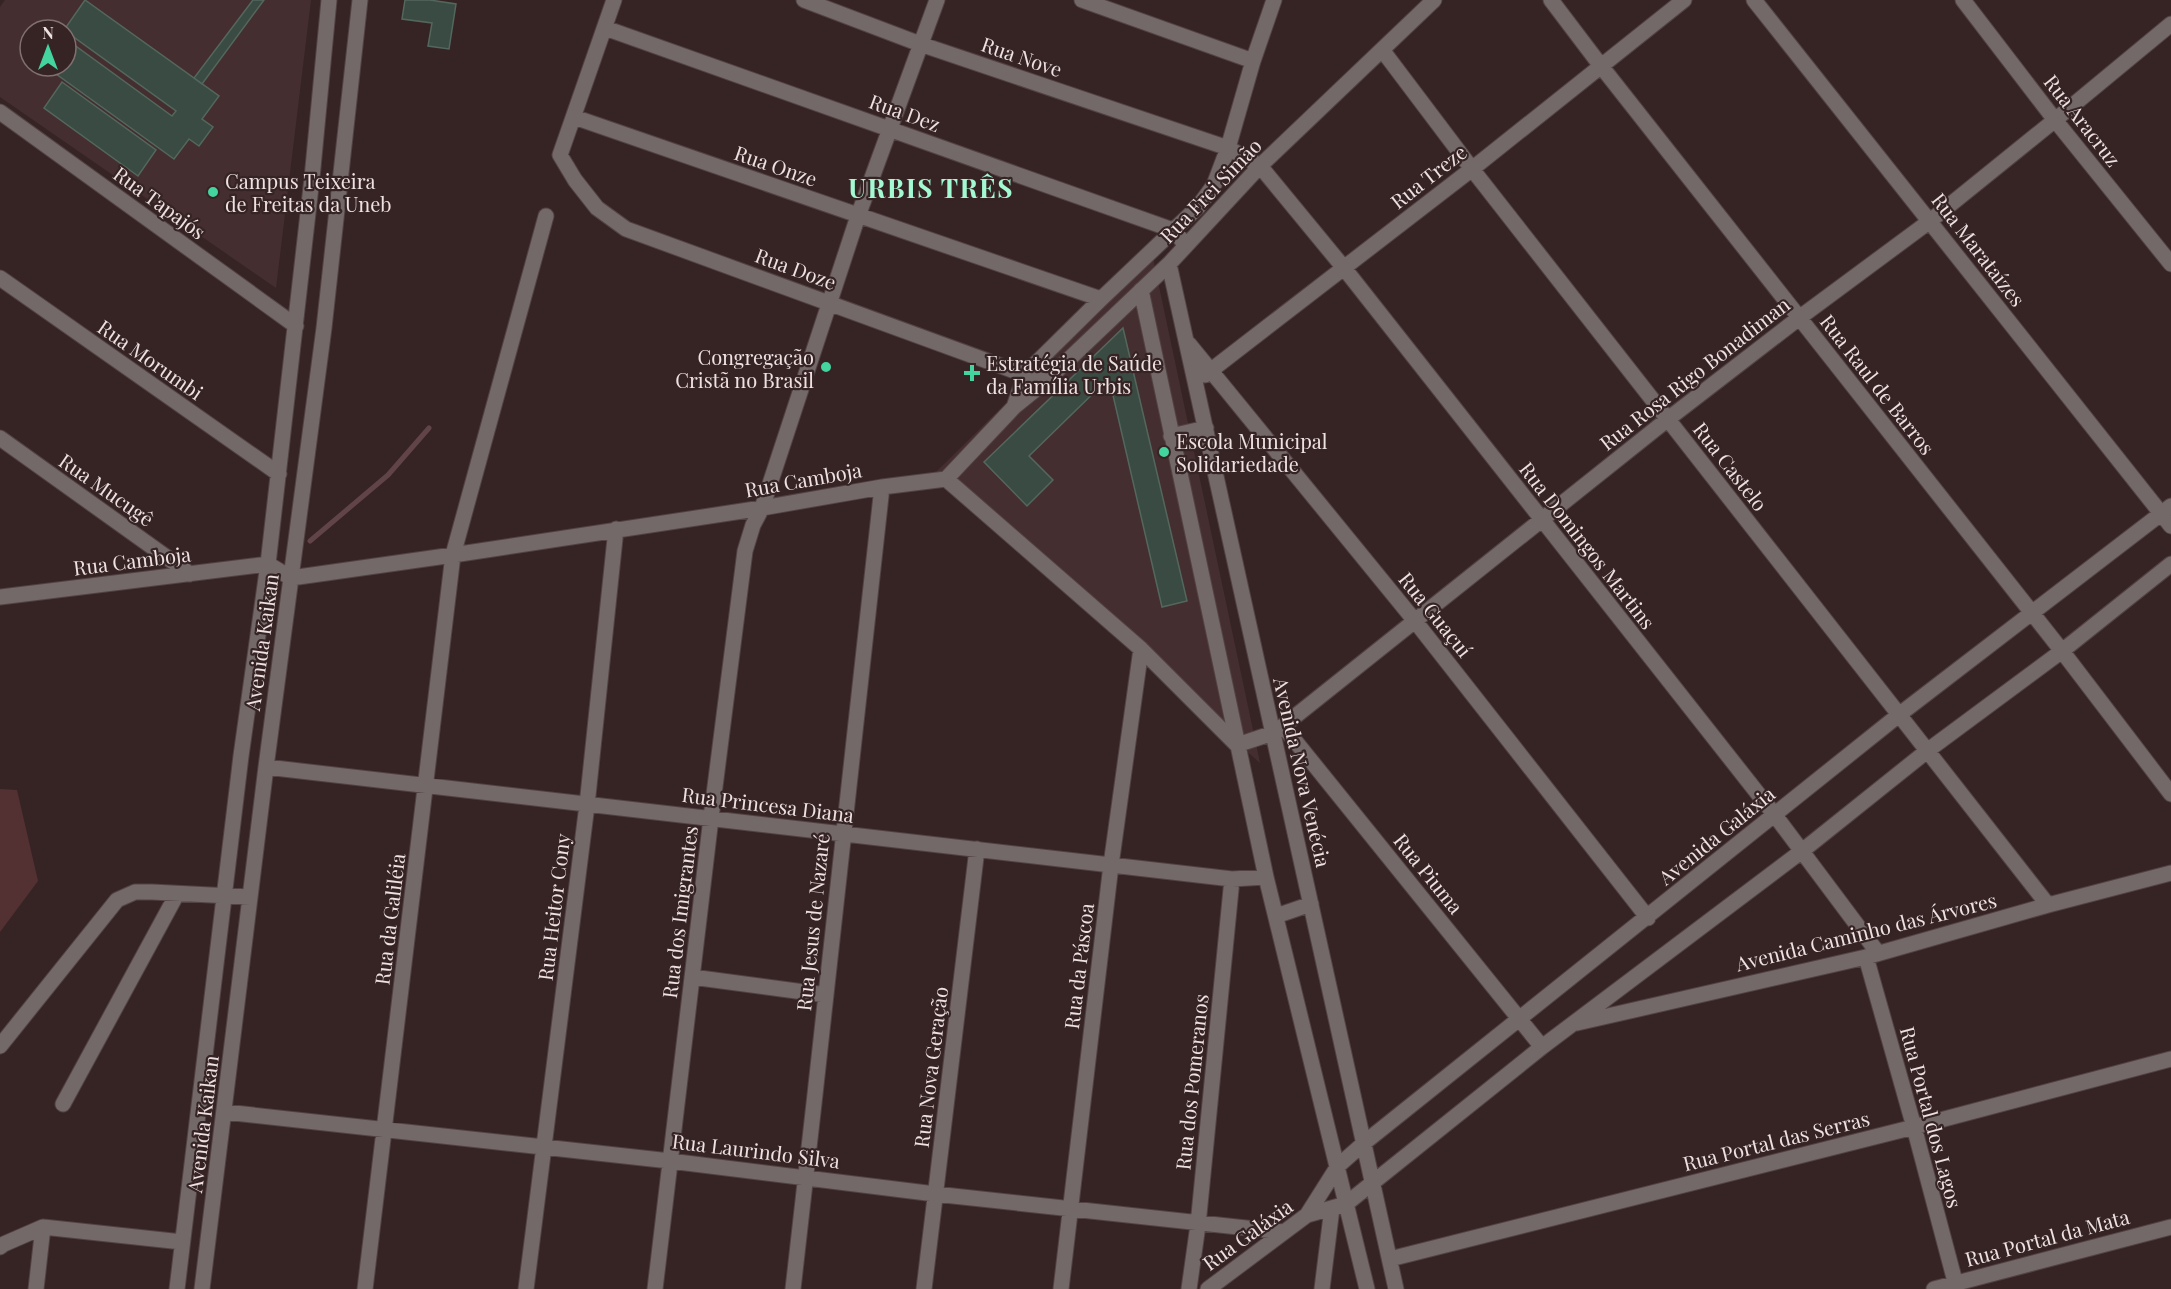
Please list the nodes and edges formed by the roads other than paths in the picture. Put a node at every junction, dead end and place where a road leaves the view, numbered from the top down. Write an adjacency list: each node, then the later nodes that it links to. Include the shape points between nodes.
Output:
1 (329, 0): 39 (street, Avenida Kaikan)
2 (360, 0): 59 (street, Avenida Kaikan, via 324,328)
3 (614, 0): 14 (street)
4 (804, 0): 15 (street, Rua Nove)
5 (937, 0): 15 (street, Rua dos Imigrantes)
6 (1082, 0): 17 (street)
7 (1274, 0): 17 (street)
8 (1434, 0): 16 (street, Rua Frei Simão)
9 (1551, 0): 18 (street, Rua Raul de Barros)
10 (1684, 0): 18 (street, Rua Treze)
11 (1754, 0): 28 (street, Rua Marataízes)
12 (1963, 0): 21 (street, Rua Aracruz)
13 (2171, 24): 21 (street, Rua Rosa Rigo Bonadiman)
14 (605, 28): 20 (street); 22 (street, Rua Dez)
15 (920, 44): 22 (street, Rua dos Imigrantes); 23 (street, Rua Nove)
16 (1383, 51): 24 (street, Rua Frei Simão); 25 (street, Rua Castelo)
17 (1253, 61): 23 (street)
18 (1601, 66): 25 (street, Rua Treze); 38 (street, Rua Raul de Barros)
19 (0, 112): 39 (street, Rua Tapajós)
20 (574, 117): 27 (street, Rua Onze); 37 (street, Rua Doze, via 560,154 597,208 626,229)
21 (2055, 120): 28 (street, Rua Rosa Rigo Bonadiman); 32 (street, Rua Aracruz)
22 (891, 129): 27 (street, Rua dos Imigrantes); 29 (street, Rua Dez)
23 (1228, 148): 24 (street, Rua Nove); 29 (street, via 1214,185)
24 (1260, 166): 30 (street, Rua Frei Simão); 33 (street, Rua Domingos Martins)
25 (1472, 169): 33 (street, Rua Treze); 46 (street, Rua Castelo)
26 (546, 216): 57 (street, Rua da Galiléia)
27 (858, 216): 36 (street, Rua Onze); 37 (street, Rua dos Imigrantes)
28 (1930, 220): 38 (street, Rua Rosa Rigo Bonadiman); 54 (street, Rua Marataízes)
29 (1173, 230): 30 (street, Rua Dez); 36 (street, Rua Frei Simão)
30 (1186, 245): 31 (street, Rua Frei Simão)
31 (1169, 264): 35 (street, Rua Frei Simão); 40 (street, Avenida Nova Venécia)
32 (2171, 264)
33 (1344, 268): 41 (street, Rua Treze); 55 (street, Rua Domingos Martins)
34 (0, 278): 50 (street, Rua Morumbi)
35 (1141, 290): 43 (street, Rua Frei Simão); 48 (street)
36 (1101, 298): 42 (street, Rua Frei Simão)
37 (829, 303): 42 (street, Rua Doze); 53 (street, Rua dos Imigrantes)
38 (1799, 318): 46 (street, Rua Rosa Rigo Bonadiman); 62 (street, Rua Raul de Barros)
39 (296, 326): 50 (street, Avenida Kaikan)
40 (1186, 341): 41 (street, Rua Guaçuí); 44 (street, Avenida Nova Venécia)
41 (1211, 370): 44 (street, Rua Treze); 63 (street, Rua Guaçuí)
42 (1025, 374): 43 (street, Rua Doze); 45 (street, Rua Frei Simão)
43 (1045, 382): 45 (street, Rua Frei Simão)
44 (1196, 383): 47 (street, Avenida Nova Venécia)
45 (1014, 407): 51 (street, Rua Frei Simão)
46 (1668, 419): 55 (street, Rua Rosa Rigo Bonadiman); 66 (street, Rua Castelo)
47 (1206, 428): 48 (street); 67 (street, Avenida Nova Venécia)
48 (1171, 436): 68 (street)
49 (0, 438): 60 (street, Rua Mucugê)
50 (279, 474): 59 (street, Avenida Kaikan)
51 (946, 479): 52 (street, Rua Camboja); 64 (street)
52 (882, 488): 53 (street, Rua Camboja); 76 (street, Rua Jesus de Nazaré)
53 (762, 508): 56 (street, Rua Camboja); 75 (street, Rua dos Imigrantes, via 745,551)
54 (2168, 515): 62 (street, Avenida Galáxia)
55 (1541, 520): 63 (street, Rua Rosa Rigo Bonadiman); 74 (street, Rua Domingos Martins)
56 (616, 529): 57 (street, Rua Camboja); 73 (street, Rua Heitor Cony)
57 (453, 555): 59 (street, Rua Camboja); 71 (street, Rua da Galiléia)
58 (2171, 564): 65 (street)
59 (280, 571): 60 (street, Rua Camboja); 70 (street, Avenida Kaikan); 84 (street, Avenida Kaikan, via 241,756)
60 (190, 574): 61 (street, Rua Camboja)
61 (0, 597)
62 (2030, 613): 65 (street, Rua Raul de Barros); 66 (street, Avenida Galáxia)
63 (1415, 621): 67 (street, Rua Rosa Rigo Bonadiman); 89 (street, Rua Guaçuí)
64 (1141, 649): 68 (street); 79 (street, Rua da Páscoa)
65 (2062, 651): 69 (street); 72 (street, Rua Raul de Barros)
66 (1900, 714): 69 (street, Rua Castelo); 74 (street, Avenida Galáxia)
67 (1278, 729): 68 (street, Rua Rosa Rigo Bonadiman); 86 (street, Avenida Nova Venécia); 93 (street, Rua Piuma)
68 (1237, 745): 81 (street)
69 (1927, 751): 78 (street); 87 (street, Rua Castelo)
70 (266, 767): 71 (street, Rua Princesa Diana); 85 (street, Avenida Kaikan)
71 (427, 785): 73 (street, Rua Princesa Diana); 101 (street, Rua da Galiléia)
72 (2171, 795)
73 (587, 805): 75 (street, Rua Princesa Diana); 103 (street, Rua Heitor Cony)
74 (1774, 814): 78 (street, Rua Domingos Martins); 89 (street, Avenida Galáxia)
75 (711, 818): 76 (street, Rua Princesa Diana); 91 (street, Rua dos Imigrantes)
76 (842, 833): 77 (street, Rua Princesa Diana); 92 (street, Rua Jesus de Nazaré)
77 (977, 849): 79 (street, Rua Princesa Diana); 108 (street, Rua Nova Geração)
78 (1802, 851): 90 (street, Rua Domingos Martins); 94 (street)
79 (1111, 865): 82 (street, Rua Princesa Diana); 110 (street, Rua da Páscoa)
80 (2171, 873): 87 (street, Avenida Caminho das Árvores)
81 (1266, 877): 82 (street, Rua Princesa Diana); 88 (street)
82 (1232, 879): 112 (street, Rua dos Pomeranos)
83 (177, 894): 84 (street); 95 (street, via 135,892 117,900); 98 (street)
84 (225, 895): 85 (street); 116 (street, Avenida Kaikan)
85 (250, 897): 99 (street, Avenida Kaikan)
86 (1311, 904): 88 (street); 102 (street, Avenida Nova Venécia)
87 (2049, 905): 90 (street, Avenida Caminho das Árvores)
88 (1276, 916): 105 (street)
89 (1648, 918): 93 (street, Avenida Galáxia)
90 (1872, 955): 94 (street, Avenida Caminho das Árvores); 100 (street, Rua Portal dos Lagos)
91 (692, 977): 92 (street); 104 (street, Rua dos Imigrantes)
92 (826, 995): 106 (street, Rua Jesus de Nazaré)
93 (1519, 1018): 96 (street, Rua Piuma); 102 (street, Avenida Galáxia)
94 (1571, 1024): 96 (street)
95 (0, 1046)
96 (1542, 1047): 107 (street)
97 (2171, 1059): 100 (street, Rua Portal das Serras)
98 (63, 1104)
99 (225, 1112): 101 (street, Rua Laurindo Silva); 122 (street, Avenida Kaikan)
100 (1914, 1127): 118 (street, Rua Portal das Serras); 119 (street, Rua Portal dos Lagos)
101 (383, 1129): 103 (street, Rua Laurindo Silva); 123 (street, Rua da Galiléia)
102 (1364, 1143): 105 (street, Avenida Galáxia); 107 (street, Avenida Nova Venécia)
103 (544, 1147): 104 (street, Rua Laurindo Silva); 124 (street, Rua Heitor Cony)
104 (670, 1161): 106 (street, Rua Laurindo Silva); 125 (street, Rua dos Imigrantes)
105 (1338, 1166): 109 (street); 111 (street, Avenida Galáxia)
106 (806, 1178): 108 (street, Rua Laurindo Silva); 126 (street, Rua Jesus de Nazaré)
107 (1372, 1181): 109 (street); 118 (street, Avenida Nova Venécia)
108 (935, 1194): 110 (street, Rua Laurindo Silva); 127 (street, Rua Nova Geração)
109 (1339, 1206): 111 (street, Rua Galáxia); 131 (street); 132 (street)
110 (1070, 1210): 112 (street, Rua Laurindo Silva); 128 (street, Rua da Páscoa)
111 (1307, 1215): 115 (street, Rua Galáxia)
112 (1198, 1225): 115 (street, Rua Laurindo Silva); 129 (street, Rua dos Pomeranos)
113 (43, 1227): 116 (street); 117 (street); 120 (street)
114 (2171, 1227): 119 (street, Rua Portal da Mata)
115 (1283, 1232): 130 (street, Rua Galáxia)
116 (182, 1242): 121 (street, Avenida Kaikan)
117 (0, 1247)
118 (1390, 1259): 133 (street, Avenida Nova Venécia)
119 (1956, 1286): 134 (street, Rua Portal da Mata)
120 (36, 1289)
121 (177, 1289)
122 (202, 1289)
123 (365, 1289)
124 (526, 1289)
125 (655, 1289)
126 (793, 1289)
127 (924, 1289)
128 (1061, 1289)
129 (1189, 1289)
130 (1208, 1289)
131 (1322, 1289)
132 (1367, 1289)
133 (1396, 1289)
134 (1934, 1289)

